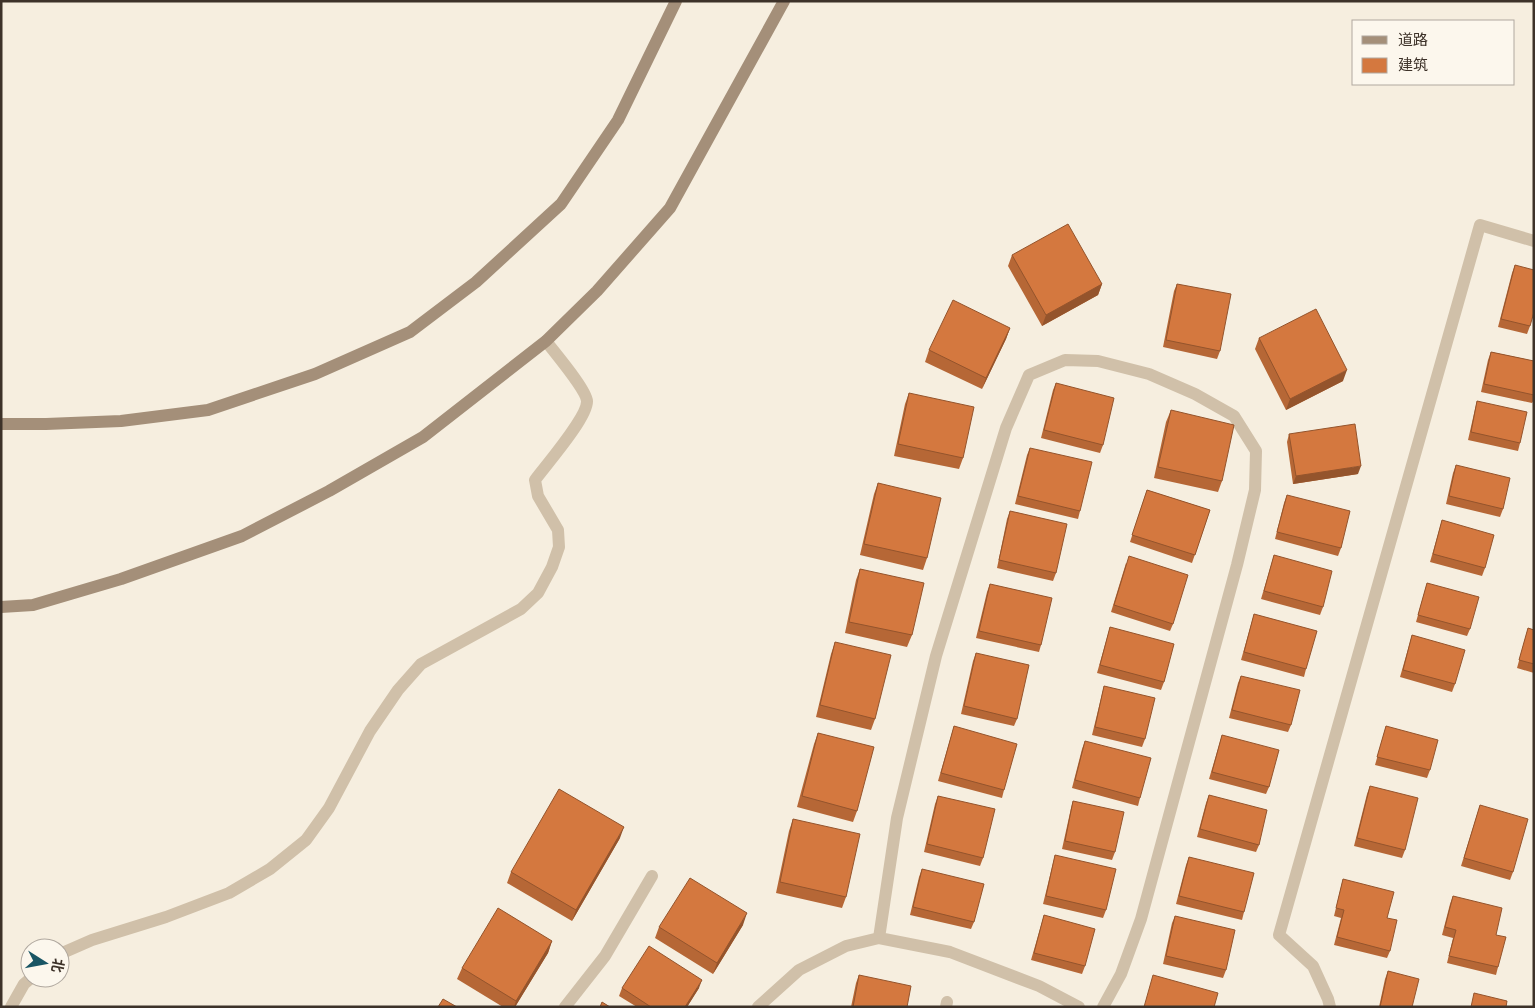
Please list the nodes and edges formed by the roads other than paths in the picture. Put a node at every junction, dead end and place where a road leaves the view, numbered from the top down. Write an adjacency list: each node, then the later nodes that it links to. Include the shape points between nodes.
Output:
1 (676, 1): 5 (main road, via 618,120 561,204 476,282 410,332 315,374 208,410 121,421)
2 (784, 1): 4 (main road, via 670,208 597,291)
3 (1534, 241): 16 (lane, via 1480,225 1279,934 1313,966)
4 (546, 341): 6 (main road, via 423,437 242,536 121,579 33,605); 9 (lane, via 587,401 582,417 535,480 538,496 558,530 558,547 552,568 538,593 520,610 421,664 398,690 370,731 329,808 306,840 270,869 229,893)
5 (1, 424)
6 (1, 608)
7 (652, 876): 12 (lane, via 605,956)
8 (879, 938): 13 (lane, via 846,946 799,970); 14 (lane, via 950,952 1039,986); 15 (lane, via 897,818 936,656 1006,428 1029,375 1065,360 1098,361 1149,374 1234,416 1256,451 1255,490 1141,919 1121,974)
9 (70, 950)
10 (22, 988): 11 (lane)
11 (11, 1007)
12 (565, 1007)
13 (758, 1007)
14 (1079, 1007)
15 (1103, 1007)
16 (1330, 1007)

